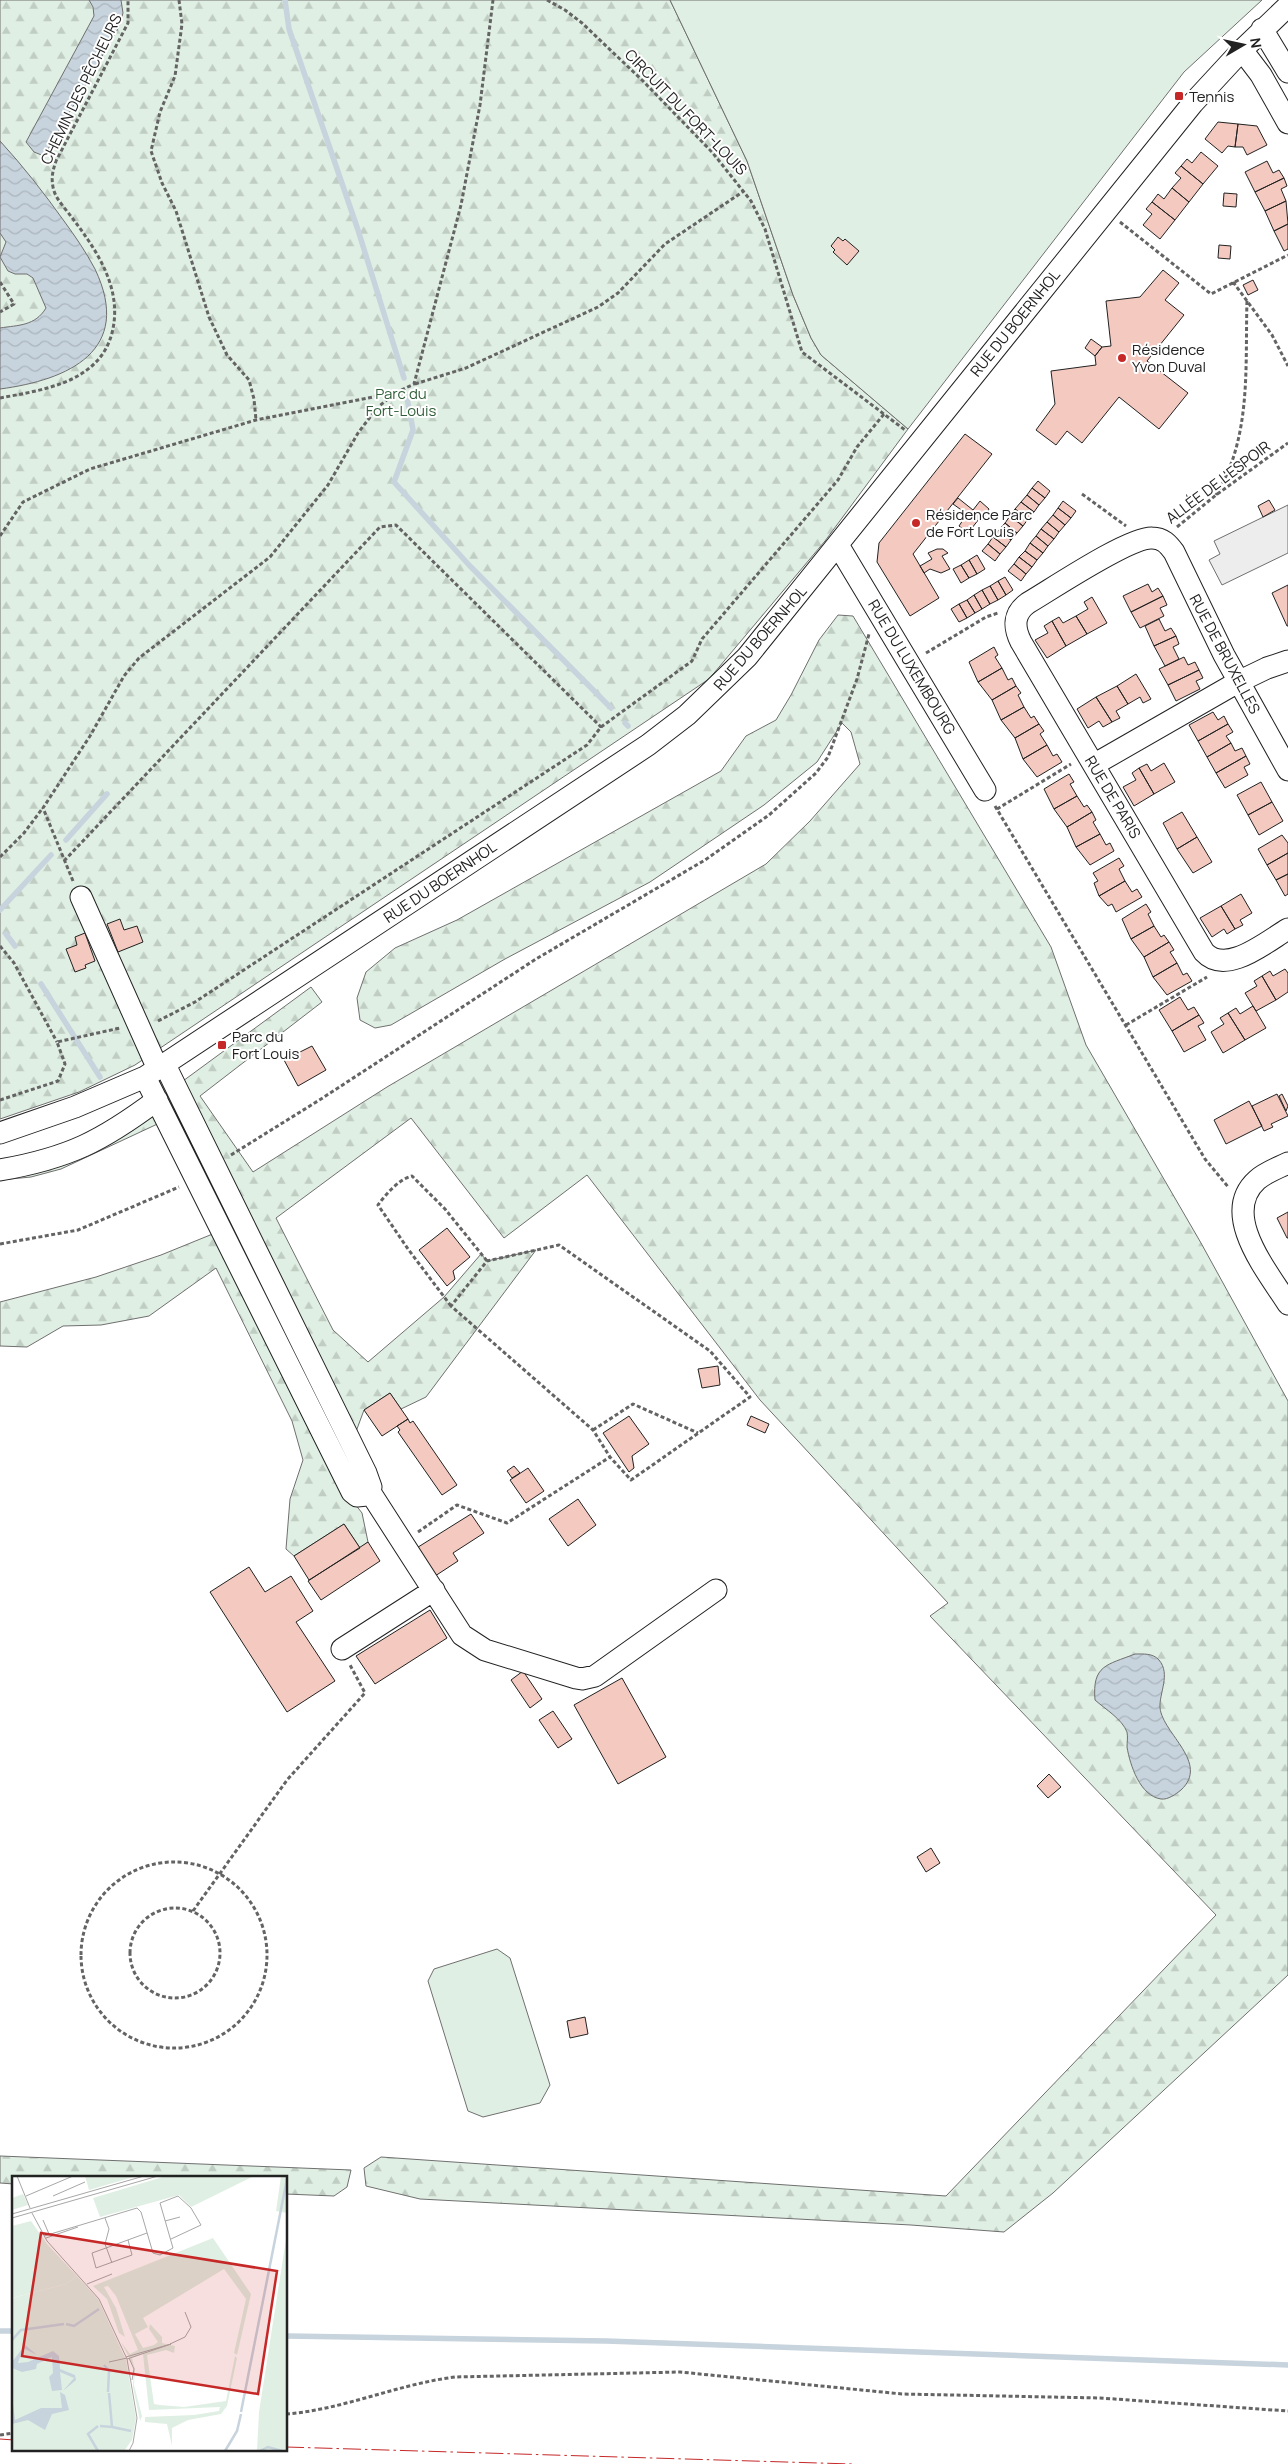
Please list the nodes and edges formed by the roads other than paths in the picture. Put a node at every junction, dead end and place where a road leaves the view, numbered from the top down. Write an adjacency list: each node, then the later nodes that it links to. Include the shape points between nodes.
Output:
1 (1288, 6): 2 (street, RUE DU BOERNHOL)
2 (1262, 29): 3 (street, RUE DU BOERNHOL); 4 (street)
3 (1242, 50): 5 (street, via 1261,75); 6 (street, RUE DU BOERNHOL, via 1193,103)
4 (1288, 72)
5 (1288, 123)
6 (838, 545): 12 (street, RUE DU LUXEMBOURG); 15 (street, RUE DU BOERNHOL, via 747,657 675,726)
7 (1016, 619): 9 (street, RUE DE BRUXELLES, via 1028,603 1128,544 1152,539 1174,552); 10 (street, RUE DE PARIS, via 1021,642)
8 (1288, 661): 9 (street)
9 (1238, 682): 10 (street); 11 (street, RUE DE BRUXELLES)
10 (1091, 759): 14 (street, RUE DE PARIS, via 1204,952 1219,962 1232,961)
11 (1288, 770)
12 (985, 790)
13 (81, 896): 15 (street)
14 (1288, 929)
15 (156, 1070): 16 (street); 17 (street, RUE DU BOERNHOL, via 84,1104); 21 (street, via 215,1165 366,1472)
16 (157, 1100): 19 (street, via 90,1145 51,1159); 21 (street, via 352,1492 362,1497)
17 (0, 1133)
18 (1288, 1163): 20 (street, via 1257,1181 1243,1204 1243,1220 1248,1235)
19 (0, 1170)
20 (1284, 1298)
21 (370, 1492): 22 (street)
22 (434, 1590): 23 (street, via 462,1635 485,1650 582,1680 595,1676); 24 (street)
23 (716, 1590)
24 (342, 1649)

